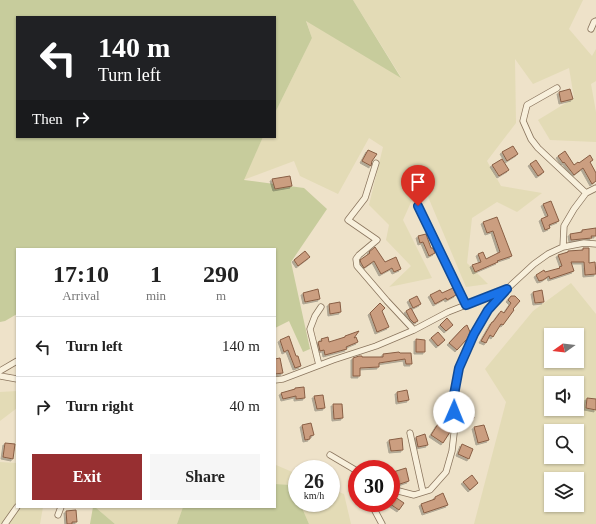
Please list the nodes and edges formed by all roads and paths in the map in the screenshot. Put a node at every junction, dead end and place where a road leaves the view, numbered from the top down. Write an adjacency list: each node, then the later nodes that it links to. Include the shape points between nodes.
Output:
1 (596, 21): 2 (street)
2 (591, 30)
3 (557, 88): 6 (street, via 527,106 523,121 538,148)
4 (376, 163): 13 (street, via 365,198 348,220 377,240 359,255 356,260 357,266)
5 (596, 188): 6 (street)
6 (586, 193): 9 (street, via 564,226)
7 (418, 206): 11 (street)
8 (596, 244): 9 (street, via 584,243)
9 (563, 247): 10 (street, via 534,264)
10 (507, 289): 11 (street); 24 (street, via 488,310 459,368 453,400 455,425 452,451 446,472 430,490)
11 (466, 305): 13 (street)
12 (321, 307): 15 (street, via 310,329)
13 (414, 330): 15 (street)
14 (16, 362): 16 (street)
15 (319, 365): 19 (street)
16 (0, 371)
17 (0, 376): 18 (street)
18 (16, 379)
19 (276, 380)
20 (410, 433): 24 (street)
21 (330, 455): 22 (street)
22 (348, 466)
23 (400, 491): 24 (street, via 414,495)
24 (423, 492)
25 (16, 508): 29 (street)
26 (60, 508): 28 (street)
27 (376, 512): 30 (street)
28 (58, 515)
29 (5, 524)
30 (382, 524)

